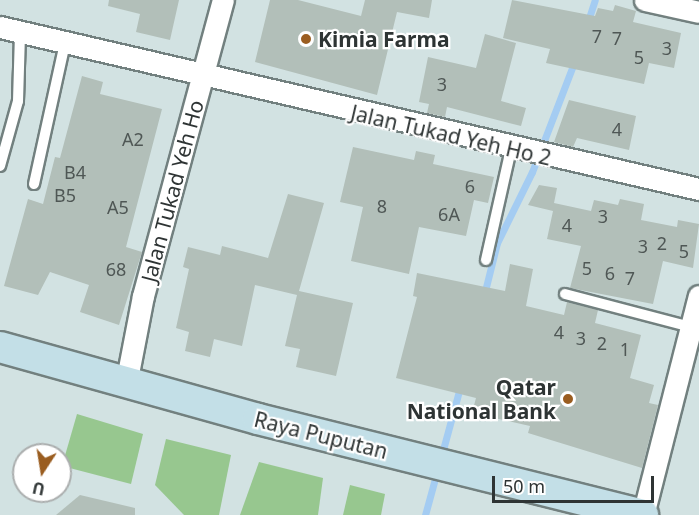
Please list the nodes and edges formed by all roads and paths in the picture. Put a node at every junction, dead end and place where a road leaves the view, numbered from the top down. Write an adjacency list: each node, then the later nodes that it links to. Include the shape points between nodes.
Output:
1 (223, 0): 6 (street, Jalan Tukad Yeh Ho)
2 (645, 0): 3 (street)
3 (699, 12)
4 (10, 30): 5 (street, Jalan Tukad Yeh Ho 2); 8 (lane, via 18,101)
5 (65, 43): 6 (street, Jalan Tukad Yeh Ho 2); 9 (lane)
6 (203, 77): 7 (street, Jalan Tukad Yeh Ho 2); 16 (street, Jalan Tukad Yeh Ho, via 143,296)
7 (516, 150): 10 (street, Jalan Tukad Yeh Ho 2); 11 (lane)
8 (0, 166)
9 (34, 184)
10 (699, 189)
11 (486, 260)
12 (565, 294): 14 (lane)
13 (699, 296): 14 (street)
14 (691, 327): 17 (street)
15 (0, 347): 16 (main road, Raya Puputan)
16 (126, 384): 17 (main road, Raya Puputan)
17 (643, 515)

